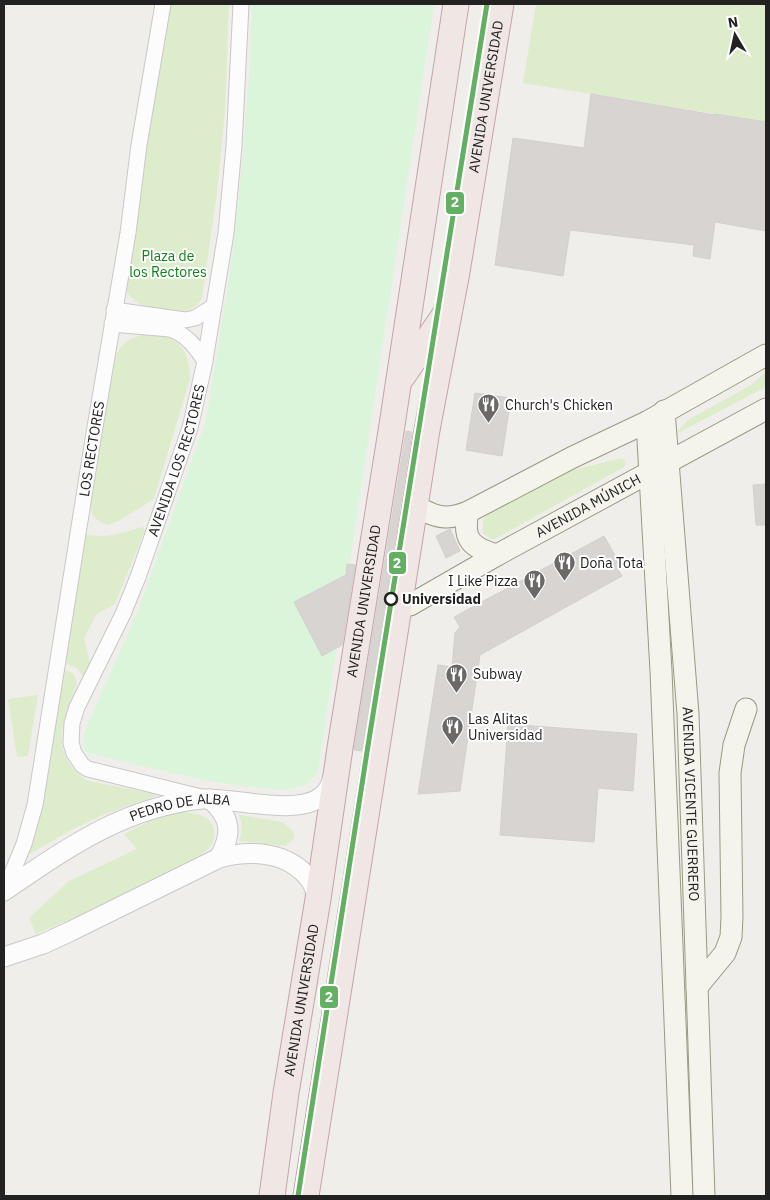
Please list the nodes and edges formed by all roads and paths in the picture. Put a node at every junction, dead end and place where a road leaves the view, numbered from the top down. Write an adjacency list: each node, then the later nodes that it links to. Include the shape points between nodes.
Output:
1 (163, 4): 7 (street, LOS RECTORES)
2 (241, 4): 6 (street, AVENIDA LOS RECTORES, via 226,232)
3 (456, 4): 10 (highway, AVENIDA UNIVERSIDAD)
4 (500, 4): 5 (highway, AVENIDA UNIVERSIDAD)
5 (450, 306): 10 (highway); 27 (highway, AVENIDA UNIVERSIDAD, via 427,430)
6 (213, 307): 7 (street, via 185,320); 9 (street, AVENIDA LOS RECTORES)
7 (113, 317): 9 (street, via 178,332 194,344); 22 (street, LOS RECTORES, via 35,805 24,844)
8 (766, 355): 12 (main road)
9 (204, 361): 20 (street, AVENIDA LOS RECTORES, via 190,428 147,550 123,614 77,707 70,732 74,753 88,769)
10 (399, 382): 19 (highway, AVENIDA UNIVERSIDAD)
11 (766, 409): 13 (main road, AVENIDA MÚNICH)
12 (655, 417): 13 (main road, AVENIDA VICENTE GUERRERO); 15 (main road)
13 (659, 466): 16 (main road, AVENIDA MÚNICH); 25 (main road, AVENIDA VICENTE GUERRERO, via 688,714); 28 (main road, AVENIDA VICENTE GUERRERO, via 663,708)
14 (423, 510): 15 (main road, via 432,516 446,518)
15 (468, 512): 16 (main road, via 465,524 470,541 482,551)
16 (497, 555): 17 (main road, AVENIDA MÚNICH)
17 (410, 605)
18 (746, 709): 25 (main road, via 734,745 730,773 731,937 725,953)
19 (340, 748): 20 (street, PEDRO DE ALBA, via 330,786 312,802 278,805); 23 (highway, AVENIDA UNIVERSIDAD)
20 (210, 799): 21 (street, via 220,808 228,824 228,840); 22 (street, PEDRO DE ALBA, via 168,804 110,825 69,847)
21 (220, 858): 23 (street, via 256,853 287,860 312,882); 24 (street, via 43,944)
22 (4, 890)
23 (318, 899): 26 (highway, AVENIDA UNIVERSIDAD)
24 (4, 957)
25 (697, 986): 29 (main road, AVENIDA VICENTE GUERRERO)
26 (272, 1196)
27 (306, 1196)
28 (682, 1196)
29 (704, 1196)

